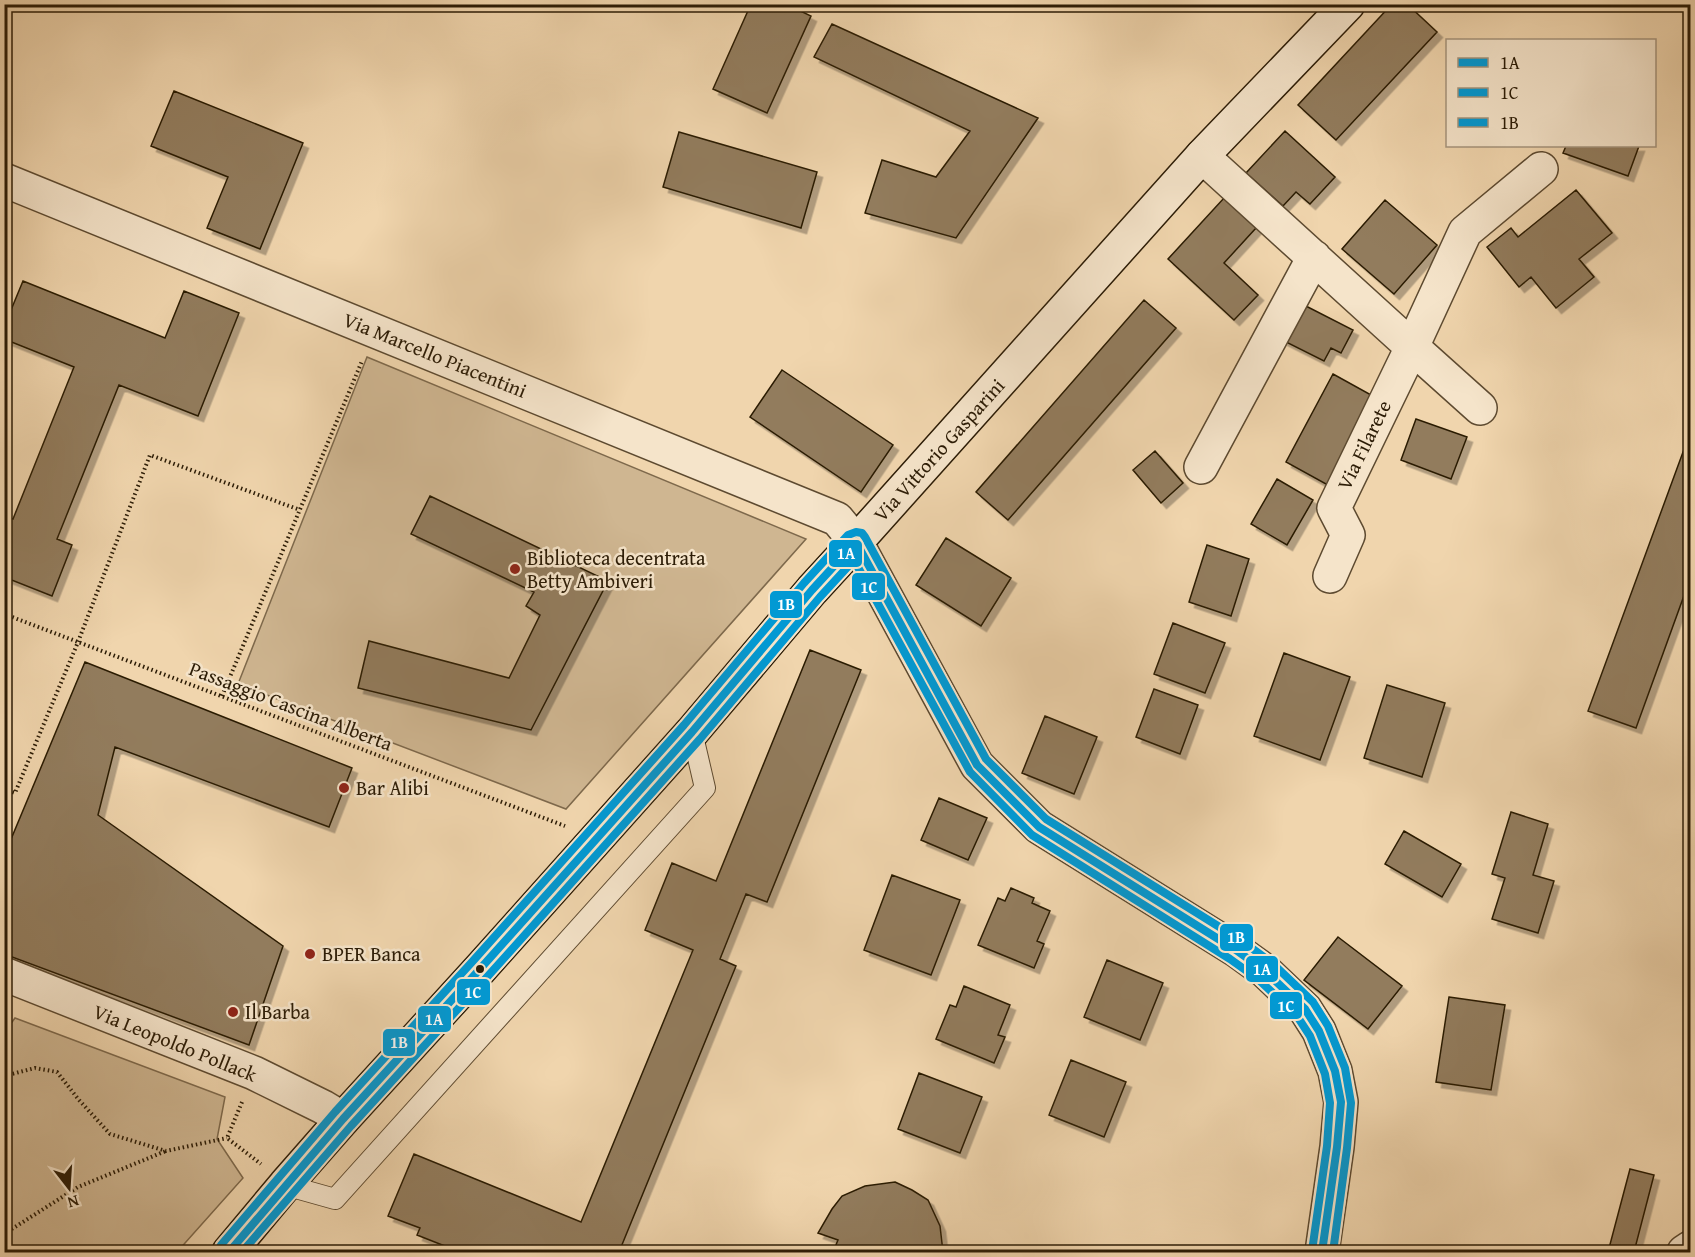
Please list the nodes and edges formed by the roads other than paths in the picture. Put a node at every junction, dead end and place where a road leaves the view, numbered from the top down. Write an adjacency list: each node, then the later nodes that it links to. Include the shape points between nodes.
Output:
1 (1348, 4): 2 (street, Via Vittorio Gasparini)
2 (1202, 156): 5 (street); 9 (street, Via Vittorio Gasparini)
3 (1541, 169): 6 (street, Via Filarete, via 1465,232)
4 (4, 180): 9 (street, Via Marcello Piacentini, via 837,519)
5 (1314, 257): 6 (street); 8 (street)
6 (1412, 347): 7 (street); 10 (street, Via Filarete, via 1334,508 1348,535)
7 (1480, 408)
8 (1201, 467)
9 (856, 542): 11 (street, Via Vittorio Gasparini); 17 (street, Via Marcello Piacentini, via 977,765 1039,827 1236,950 1305,1009 1319,1031 1335,1071 1341,1102)
10 (1330, 576)
11 (692, 732): 13 (street, Via Vittorio Gasparini); 14 (lane, via 705,788 335,1199)
12 (4, 974): 13 (street, Via Leopoldo Pollack, via 254,1073)
13 (342, 1119): 14 (street, Via Vittorio Gasparini)
14 (276, 1178): 16 (street, Via Vittorio Gasparini)
15 (1690, 1248): 18 (street)
16 (229, 1252)
17 (1322, 1252)
18 (1684, 1252)

